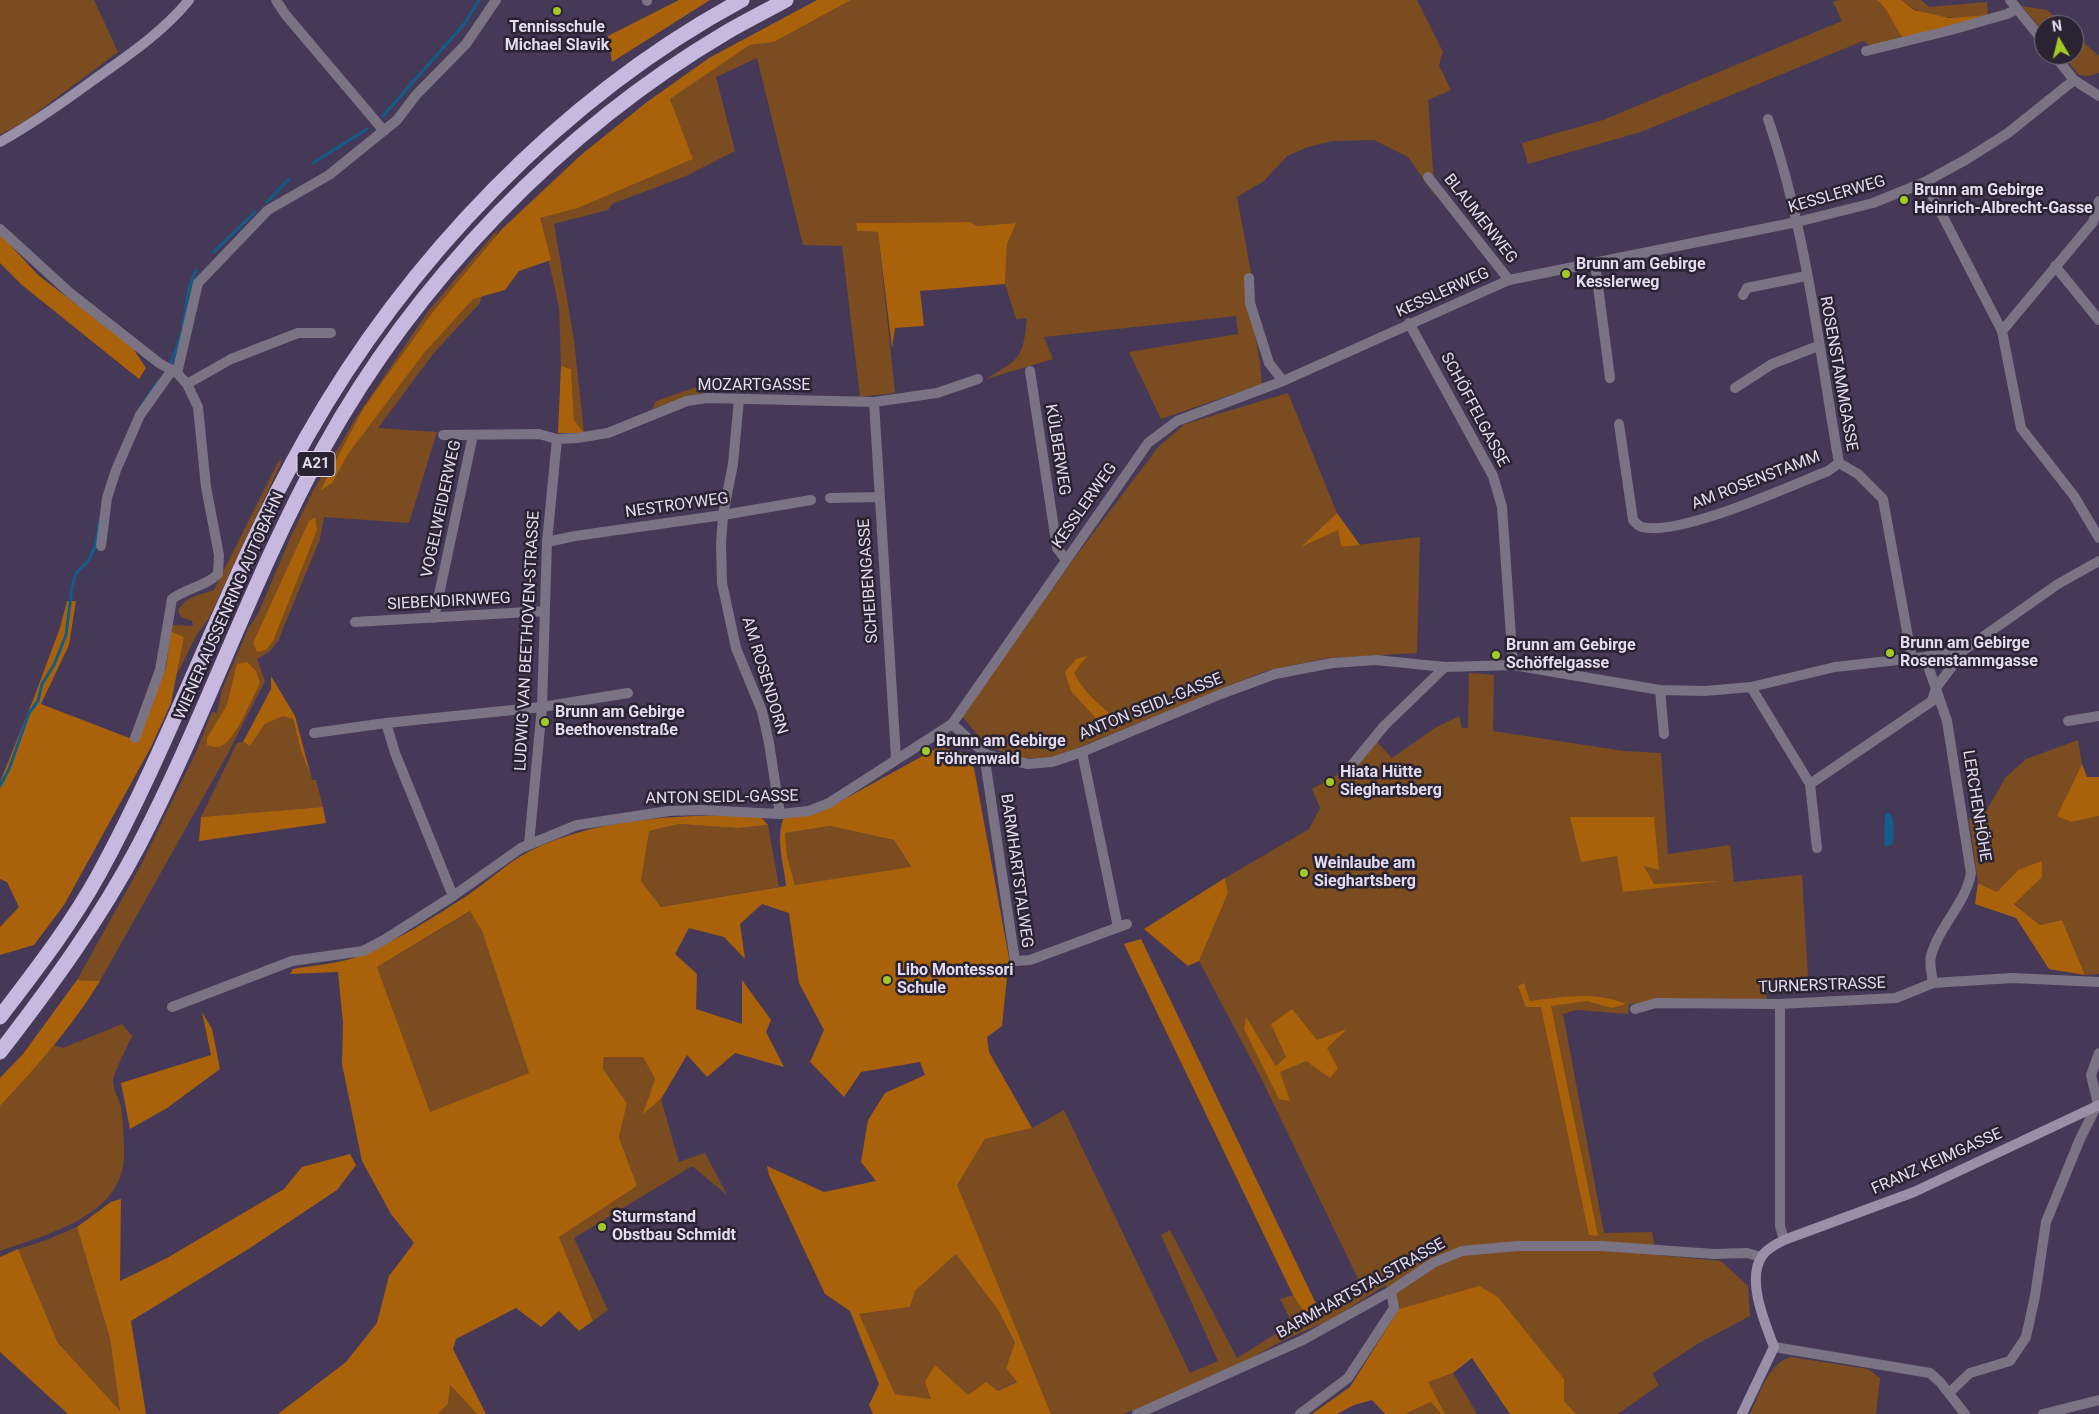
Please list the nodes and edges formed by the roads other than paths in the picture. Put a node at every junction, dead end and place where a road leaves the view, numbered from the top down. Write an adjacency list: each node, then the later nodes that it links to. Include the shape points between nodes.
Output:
1 (189, 0): 16 (main road, via 146,42 28,127)
2 (276, 0): 15 (street)
3 (496, 0): 15 (street, via 466,44)
4 (742, 0): 90 (highway, WIENER AUSSENRING AUTOBAHN / A21, via 635,68 558,129 481,203 418,273 363,346 306,438 263,521 143,789 97,877 45,959)
5 (786, 0): 91 (highway, WIENER AUSSENRING AUTOBAHN / A21, via 726,33 645,86 570,146 496,216 434,286 375,365 324,447 282,530 162,797 115,889 63,970)
6 (2010, 0): 7 (street)
7 (2017, 9): 8 (street); 9 (street)
8 (2034, 30)
9 (1866, 51)
10 (2062, 65): 11 (street)
11 (2074, 80): 13 (street); 18 (street, KESSLERWEG, via 2008,133)
12 (2099, 83): 13 (street)
13 (2095, 93)
14 (1768, 119): 20 (street, ROSENSTAMMGASSE, via 1786,172)
15 (384, 131): 33 (street, via 329,175 268,210 198,283)
16 (0, 142)
17 (1428, 176): 26 (street, BLAUMENWEG)
18 (1925, 182): 20 (street, KESSLERWEG, via 1873,203); 30 (street)
19 (2099, 201): 23 (street, via 2093,222)
20 (1797, 222): 22 (street, KESSLERWEG); 24 (street, ROSENSTAMMGASSE)
21 (0, 228): 33 (street, via 70,292)
22 (1595, 263): 26 (street, KESSLERWEG); 35 (street)
23 (2056, 266): 28 (street); 30 (street)
24 (1806, 276): 27 (street, via 1747,288); 32 (street, ROSENSTAMMGASSE)
25 (1249, 278): 37 (street, via 1250,303 1268,363)
26 (1509, 280): 29 (street, KESSLERWEG)
27 (1743, 295)
28 (2099, 320)
29 (1409, 323): 37 (street, KESSLERWEG); 62 (street, SCHÖFFELGASSE, via 1493,476 1502,507)
30 (2002, 331): 51 (street, via 2021,428 2074,496)
31 (331, 333): 38 (street, via 298,333 231,359)
32 (1818, 346): 39 (street, via 1772,364); 46 (street, ROSENSTAMMGASSE)
33 (170, 369): 38 (street); 53 (street, via 140,415 120,462 107,498)
34 (1030, 372): 54 (street, KÜLBERWEG, via 1057,548)
35 (1610, 378)
36 (978, 379): 41 (street, MOZARTGASSE, via 937,392)
37 (1283, 381): 54 (street, KESSLERWEG, via 1176,421 1148,443)
38 (186, 384): 75 (street, via 198,407 206,487 219,555 218,574 172,599 160,670)
39 (1735, 388)
40 (739, 399): 41 (street, MOZARTGASSE); 45 (street, MOZARTGASSE, via 687,401 608,433); 50 (street, AM ROSENDORN, via 733,464)
41 (874, 402): 47 (street, SCHEIBENGASSE)
42 (1619, 424): 46 (street, AM ROSENSTAMM, via 1634,520 1640,526 1651,528 1699,521 1828,471)
43 (443, 435): 44 (street, MOZARTGASSE)
44 (473, 435): 45 (street, MOZARTGASSE, via 539,434); 57 (street, VOGELWEIDERWEG)
45 (557, 439): 52 (street, LUDWIG VAN BEETHOVEN-STRASSE)
46 (1839, 463): 61 (street, ROSENSTAMMGASSE, via 1858,474 1883,499)
47 (878, 497): 48 (street); 78 (street, SCHEIBENGASSE)
48 (830, 498)
49 (811, 500): 50 (street, NESTROYWEG)
50 (723, 515): 52 (street, NESTROYWEG); 81 (street, AM ROSENDORN, via 720,544 722,583 736,648 764,719)
51 (2099, 538)
52 (547, 542): 56 (street, LUDWIG VAN BEETHOVEN-STRASSE)
53 (101, 546)
54 (1066, 560): 72 (street, KESSLERWEG)
55 (2099, 561): 59 (street, ANTON SEIDL-GASSE, via 2058,584)
56 (545, 611): 57 (street, SIEBENDIRNWEG); 68 (street, LUDWIG VAN BEETHOVEN-STRASSE)
57 (434, 618): 58 (street, SIEBENDIRNWEG)
58 (355, 622)
59 (1964, 650): 60 (street, ANTON SEIDL-GASSE); 65 (street)
60 (1925, 658): 61 (street, ANTON SEIDL-GASSE); 65 (street, LERCHENHÖHE)
61 (1912, 659): 64 (street, ANTON SEIDL-GASSE, via 1835,667)
62 (1513, 665): 63 (street, ANTON SEIDL-GASSE); 66 (street, ANTON SEIDL-GASSE)
63 (1446, 667): 76 (street, ANTON SEIDL-GASSE, via 1367,661 1332,663 1275,674); 79 (street, via 1384,726)
64 (1751, 687): 66 (street, ANTON SEIDL-GASSE); 80 (street)
65 (1936, 688): 80 (street, via 1932,701); 86 (street, LERCHENHÖHE, via 1947,721 1971,873 1969,887 1942,930 1931,958)
66 (1660, 690): 74 (street)
67 (628, 693): 68 (street)
68 (542, 707): 71 (street); 82 (street, LUDWIG VAN BEETHOVEN-STRASSE)
69 (2099, 716): 70 (street)
70 (2068, 721)
71 (386, 723): 73 (street); 84 (street)
72 (952, 724): 77 (street); 78 (street, ANTON SEIDL-GASSE)
73 (314, 733)
74 (1664, 734)
75 (135, 738)
76 (1082, 752): 77 (street, ANTON SEIDL-GASSE, via 1052,762 1028,764); 77 (street, BARMHARTSTALWEG, via 1123,926 1030,960 1015,961)
77 (986, 755)
78 (896, 758): 81 (street, ANTON SEIDL-GASSE, via 829,804 809,811)
79 (1352, 765)
80 (1810, 784): 83 (street)
81 (780, 814): 82 (street, ANTON SEIDL-GASSE, via 669,811 577,825)
82 (529, 844): 84 (street, ANTON SEIDL-GASSE)
83 (1817, 848)
84 (453, 896): 88 (street, ANTON SEIDL-GASSE, via 363,951 292,961)
85 (2099, 982): 86 (street, TURNERSTRASSE, via 2012,978)
86 (1933, 983): 87 (street, TURNERSTRASSE, via 1896,998)
87 (1780, 1004): 89 (street, TURNERSTRASSE, via 1656,1003); 94 (street, via 1780,1226)
88 (172, 1007)
89 (1635, 1009)
90 (0, 1017)
91 (0, 1052)
92 (2099, 1054): 93 (street, via 2091,1075)
93 (2098, 1106): 94 (main road, FRANZ KEIMGASSE, via 1914,1192); 98 (street, via 2080,1139 2046,1222 2026,1336 2010,1361 1970,1373)
94 (1784, 1240): 95 (main road, FRANZ KEIMGASSE)
95 (1761, 1257): 96 (street, BARMHARTSTALSTRASSE, via 1747,1253 1714,1254 1602,1246 1517,1246 1462,1252 1433,1263); 97 (main road, via 1756,1280 1758,1304)
96 (1391, 1291): 100 (street, BARMHARTSTALSTRASSE, via 1303,1340); 101 (street, via 1394,1308 1348,1378)
97 (1774, 1347): 98 (street, via 1930,1373); 102 (main road)
98 (1949, 1393): 103 (street)
99 (2099, 1400): 104 (street)
100 (1137, 1414)
101 (1300, 1414)
102 (1742, 1414)
103 (1965, 1414)
104 (2044, 1414)

